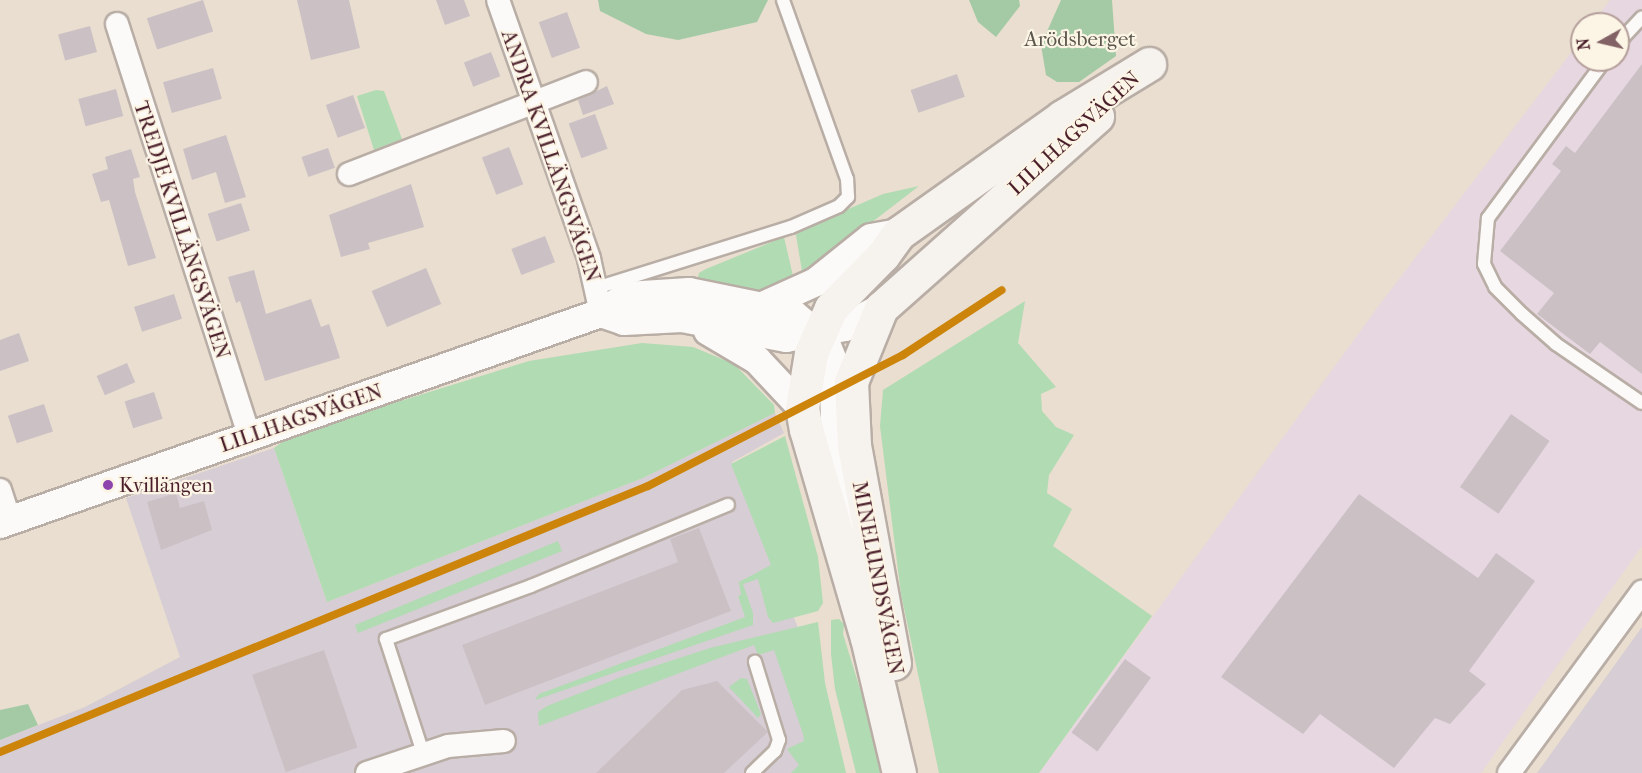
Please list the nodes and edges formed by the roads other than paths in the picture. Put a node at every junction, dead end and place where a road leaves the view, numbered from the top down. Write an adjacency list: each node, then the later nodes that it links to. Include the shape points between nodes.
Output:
1 (498, 0): 8 (street, ANDRA KVILLÄNGSVÄGEN)
2 (783, 0): 11 (lane, via 847,179 849,197 839,206 791,227)
3 (1642, 17): 5 (lane)
4 (117, 24): 19 (street, TREDJE KVILLÄNGSVÄGEN)
5 (1630, 30)
6 (1596, 72): 17 (lane, via 1488,218 1484,264 1495,287 1556,344)
7 (586, 82): 8 (street)
8 (536, 103): 9 (street); 11 (street, ANDRA KVILLÄNGSVÄGEN)
9 (349, 174)
10 (899, 233): 12 (street, LILLHAGSVÄGEN, via 871,238 816,282); 13 (main road, LILLHAGSVÄGEN, via 1062,117 1149,64 1119,98); 15 (main road, LILLHAGSVÄGEN, via 884,255 845,289)
11 (599, 300): 12 (street, LILLHAGSVÄGEN, via 689,292); 14 (street, LILLHAGSVÄGEN, via 624,321); 19 (street, LILLHAGSVÄGEN)
12 (765, 305): 15 (street, LILLHAGSVÄGEN, via 792,313)
13 (881, 308): 15 (street, LILLHAGSVÄGEN, via 845,327); 16 (main road, LILLHAGSVÄGEN)
14 (682, 318): 15 (street, LILLHAGSVÄGEN, via 786,338); 18 (street, via 757,360)
15 (818, 334): 18 (main road, LILLHAGSVÄGEN, via 806,370); 24 (street, LILLHAGSVÄGEN, via 833,361 833,417 844,488 852,501)
16 (851, 382): 24 (main road, MINELUNDSVÄGEN, via 854,445)
17 (1642, 403)
18 (802, 408): 30 (main road, MINELUNDSVÄGEN, via 867,638)
19 (249, 436): 22 (street, LILLHAGSVÄGEN)
20 (0, 490): 22 (street)
21 (728, 505): 27 (lane, via 531,586 386,639)
22 (5, 522)
23 (1642, 592): 32 (street)
24 (883, 603): 31 (main road, MINELUNDSVÄGEN)
25 (755, 662): 29 (lane, via 778,740 775,751)
26 (504, 741): 27 (street, via 448,746)
27 (423, 753): 28 (street)
28 (367, 773)
29 (752, 773)
30 (899, 773)
31 (918, 773)
32 (1509, 773)

